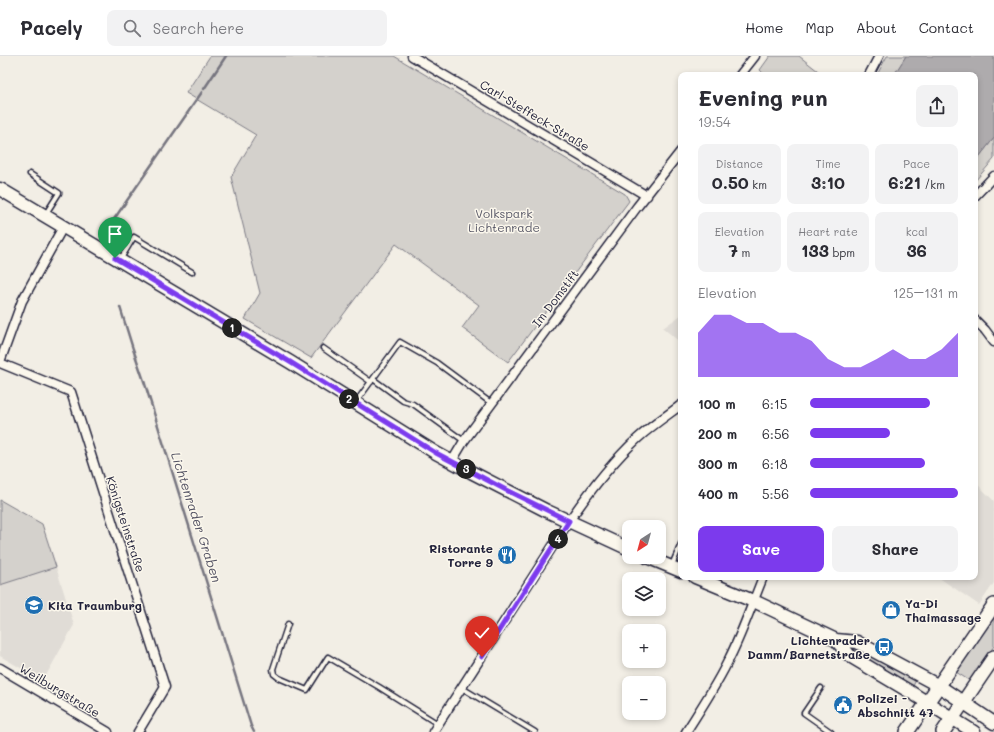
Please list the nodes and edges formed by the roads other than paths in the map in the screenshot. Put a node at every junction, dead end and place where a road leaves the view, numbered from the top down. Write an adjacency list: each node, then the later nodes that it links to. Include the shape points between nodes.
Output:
1 (412, 56): 11 (street, Carl-Steffeck-Straße)
2 (755, 56): 4 (street)
3 (879, 56): 5 (street)
4 (742, 72)
5 (871, 72)
6 (678, 155): 11 (street, Im Domstift)
7 (30, 174): 12 (lane, via 59,193)
8 (994, 176): 10 (street)
9 (0, 189): 12 (street)
10 (978, 193)
11 (647, 196): 22 (street, Im Domstift)
12 (45, 216): 13 (street)
13 (63, 226): 14 (street); 19 (street, via 22,301)
14 (120, 260): 15 (lane, via 134,237); 21 (street)
15 (192, 272)
16 (978, 323): 17 (street)
17 (994, 342)
18 (323, 348): 20 (lane)
19 (0, 363): 48 (street, Königsteinstraße, via 71,392 165,687)
20 (372, 380): 21 (lane); 22 (lane, via 400,342 437,363); 24 (lane, via 403,401 413,404)
21 (356, 403): 25 (street)
22 (492, 404): 24 (street, Im Domstift)
23 (678, 407): 26 (street, via 623,452)
24 (464, 441): 25 (street, Im Domstift)
25 (452, 461): 26 (street)
26 (569, 521): 27 (street); 40 (street)
27 (622, 546)
28 (678, 559): 30 (lane)
29 (664, 564): 30 (street)
30 (676, 569)
31 (702, 580): 33 (street)
32 (761, 580): 33 (street)
33 (754, 601): 36 (street); 51 (street, via 730,658)
34 (994, 605): 39 (main road)
35 (288, 624): 46 (lane, via 273,669 279,678 307,690 328,656)
36 (836, 640): 39 (street, via 857,642); 42 (street, via 850,656)
37 (994, 657): 43 (main road)
38 (0, 668): 47 (street, Weilburgstraße)
39 (939, 686): 42 (main road); 43 (street)
40 (462, 688): 46 (street); 50 (lane)
41 (821, 688): 52 (lane, via 804,713)
42 (928, 702): 44 (street); 53 (main road)
43 (963, 702): 44 (main road); 45 (street)
44 (952, 718): 54 (main road); 55 (street)
45 (994, 723)
46 (439, 724): 49 (street)
47 (108, 732)
48 (138, 732)
49 (433, 732)
50 (535, 732)
51 (686, 732)
52 (831, 732)
53 (907, 732)
54 (943, 732)
55 (974, 732)

